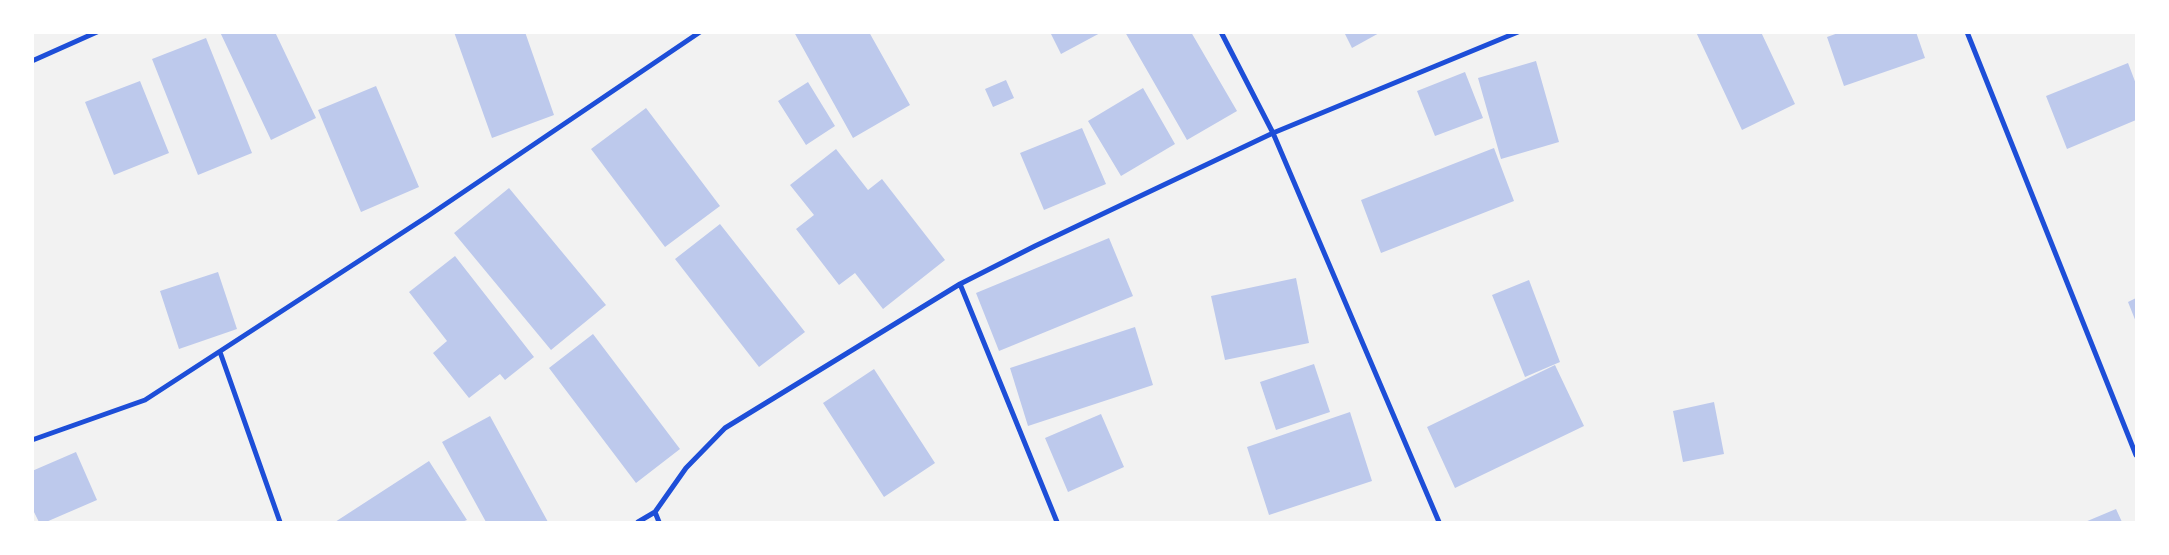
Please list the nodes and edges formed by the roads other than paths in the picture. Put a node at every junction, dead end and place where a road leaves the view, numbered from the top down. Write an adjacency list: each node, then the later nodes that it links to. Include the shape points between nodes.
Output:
1 (97, 32): 6 (street)
2 (700, 32): 9 (street)
3 (1221, 32): 7 (street)
4 (1518, 32): 7 (street)
5 (1967, 32): 11 (street)
6 (32, 61)
7 (1274, 133): 8 (street); 17 (street)
8 (960, 284): 12 (street, via 725,428 686,468); 16 (street)
9 (220, 352): 10 (street, via 145,400); 13 (street)
10 (32, 440)
11 (2136, 455)
12 (655, 512): 14 (street); 15 (street)
13 (280, 522)
14 (638, 522)
15 (659, 522)
16 (1057, 522)
17 (1438, 522)

